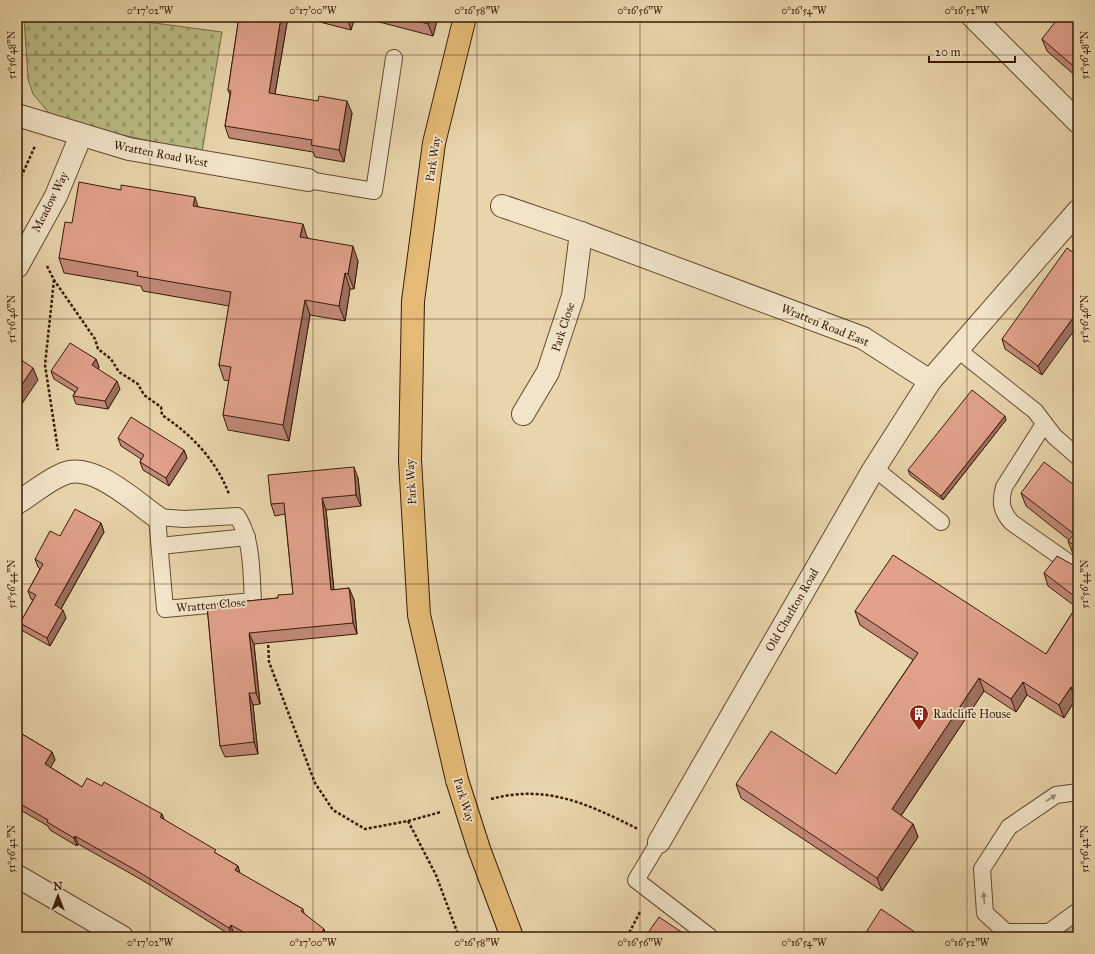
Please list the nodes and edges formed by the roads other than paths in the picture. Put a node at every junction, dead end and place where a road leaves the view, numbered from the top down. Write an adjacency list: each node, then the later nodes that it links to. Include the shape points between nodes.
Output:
1 (464, 17): 30 (main road, Park Way, bridge, via 434,142 413,301 410,460 419,615 457,780 479,850)
2 (973, 17): 5 (street)
3 (394, 58): 7 (lane, via 374,191)
4 (17, 115): 6 (street, Wratten Road West)
5 (1078, 122)
6 (81, 135): 7 (street, Wratten Road West, via 129,149); 11 (street, Meadow Way, via 56,196)
7 (308, 180)
8 (502, 206): 10 (street, Wratten Road East)
9 (1078, 211): 12 (street)
10 (581, 233): 13 (street, Wratten Road East, via 863,338); 14 (street, Park Close, via 573,296 548,372)
11 (17, 267)
12 (958, 350): 13 (street); 15 (lane)
13 (930, 381): 17 (street, Old Charlton Road)
14 (523, 414)
15 (1040, 418): 16 (lane); 23 (lane, via 1004,487 1002,507 1011,522)
16 (1078, 457)
17 (874, 468): 20 (lane); 25 (street, Old Charlton Road)
18 (17, 503): 19 (street, via 62,474 73,471 95,475)
19 (157, 517): 21 (lane, Wratten Close, via 184,519 237,516); 22 (lane, Wratten Close)
20 (941, 522)
21 (247, 537): 22 (lane); 22 (lane, Wratten Close, via 253,601 165,609)
22 (160, 546)
23 (1078, 569)
24 (1078, 792): 28 (lane, one-way to 24, via 1006,932 985,913 982,869 1010,827 1056,795)
25 (659, 842): 31 (lane, via 636,880)
26 (17, 876): 29 (street)
27 (1078, 910): 28 (lane)
28 (1049, 935)
29 (122, 937)
30 (512, 937)
31 (710, 937)

